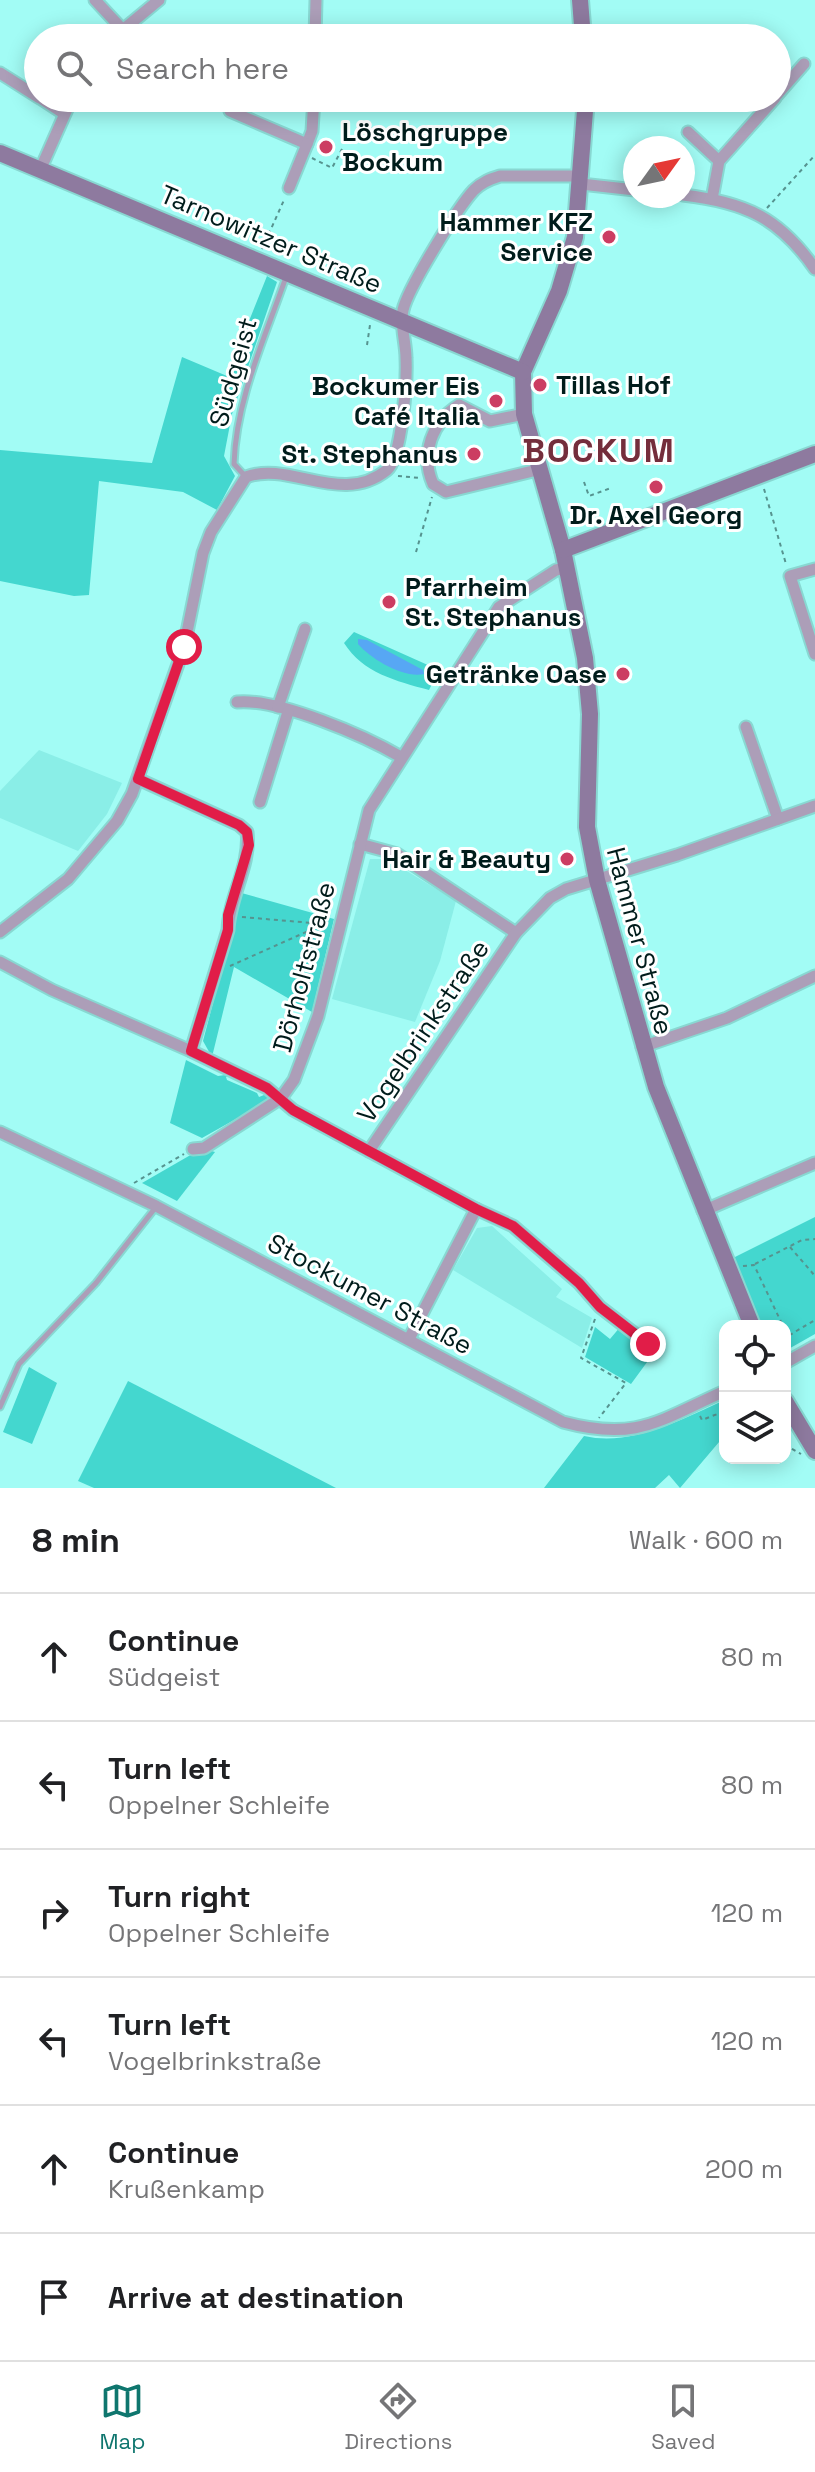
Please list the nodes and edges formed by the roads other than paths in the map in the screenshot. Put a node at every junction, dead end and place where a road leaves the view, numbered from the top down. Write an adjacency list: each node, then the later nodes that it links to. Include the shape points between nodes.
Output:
1 (95, 0): 5 (street)
2 (159, 0): 6 (street)
3 (316, 0): 7 (street)
4 (580, 0): 8 (main road)
5 (111, 24)
6 (130, 24)
7 (315, 24)
8 (582, 24)
9 (804, 64): 11 (street)
10 (0, 73): 12 (street)
11 (791, 79)
12 (24, 88)
13 (232, 112): 19 (street)
14 (313, 112): 19 (street)
15 (585, 112): 23 (main road)
16 (763, 112): 21 (street)
17 (63, 113): 22 (street)
18 (688, 132): 21 (street)
19 (307, 150): 24 (street)
20 (0, 153): 22 (main road, Tarnowitzer Straße)
21 (719, 161): 27 (street)
22 (41, 168): 29 (main road, Tarnowitzer Straße)
23 (581, 180): 25 (street); 30 (street, via 500,176 477,188 416,282); 31 (main road, via 567,271)
24 (289, 188)
25 (623, 188)
26 (695, 197): 27 (street)
27 (712, 199): 28 (street, via 761,214)
28 (815, 269)
29 (288, 272): 30 (main road, Tarnowitzer Straße); 35 (lane, Südgeist, via 238,424 234,464)
30 (402, 321): 31 (main road, Tarnowitzer Straße); 35 (street, via 404,392 397,449 386,470 360,484 264,474)
31 (523, 372): 32 (main road, Hammer Straße)
32 (524, 414): 34 (main road, Hammer Straße); 34 (street, via 490,421 465,405 453,409 427,447 426,463 434,484 457,492)
33 (815, 454): 36 (main road)
34 (537, 470): 36 (main road, Hammer Straße)
35 (246, 477): 45 (street, via 203,553 184,647)
36 (563, 550): 37 (main road, Hammer Straße)
37 (566, 568): 44 (street, Dörholtstraße, via 499,607); 50 (main road, Hammer Straße, via 590,696 587,827)
38 (815, 569): 40 (street, via 790,576)
39 (305, 629): 42 (street)
40 (815, 654)
41 (237, 702): 42 (street, via 256,700)
42 (283, 710): 44 (street, via 370,739); 46 (street)
43 (746, 727): 48 (street)
44 (401, 757): 49 (street, Dörholtstraße, via 369,810)
45 (138, 779): 51 (street, via 117,821 90,855 52,894); 56 (street, via 247,832 249,845 216,975)
46 (260, 802)
47 (815, 806): 48 (street, Vogelbrinkstraße)
48 (778, 819): 50 (street, Vogelbrinkstraße)
49 (360, 844): 52 (street, via 397,854); 57 (street, Dörholtstraße, via 306,1056)
50 (597, 880): 52 (street, Vogelbrinkstraße, via 550,898); 55 (main road, Hammer Straße)
51 (0, 932)
52 (516, 933): 60 (street, Vogelbrinkstraße)
53 (0, 962): 56 (street, Vogelbrinkstraße)
54 (815, 976): 55 (street, via 727,1018)
55 (642, 1047): 64 (main road, Hammer Straße)
56 (191, 1051): 57 (street, Vogelbrinkstraße)
57 (281, 1098): 59 (street, via 204,1148); 60 (street, Vogelbrinkstraße, via 293,1110)
58 (0, 1132): 62 (street, Stockumer Straße)
59 (193, 1149)
60 (369, 1151): 63 (street)
61 (815, 1163): 64 (street)
62 (156, 1206): 66 (street, Stockumer Straße); 71 (lane, via 96,1283 19,1364)
63 (476, 1209): 66 (street); 67 (street, via 513,1226)
64 (703, 1211): 65 (main road, Hammer Straße)
65 (750, 1320)
66 (409, 1339): 70 (street, Stockumer Straße, via 563,1422 607,1433 636,1429)
67 (648, 1344)
68 (815, 1346): 69 (street)
69 (791, 1360)
70 (723, 1392)
71 (0, 1407)
72 (791, 1411): 73 (main road)
73 (815, 1451)

